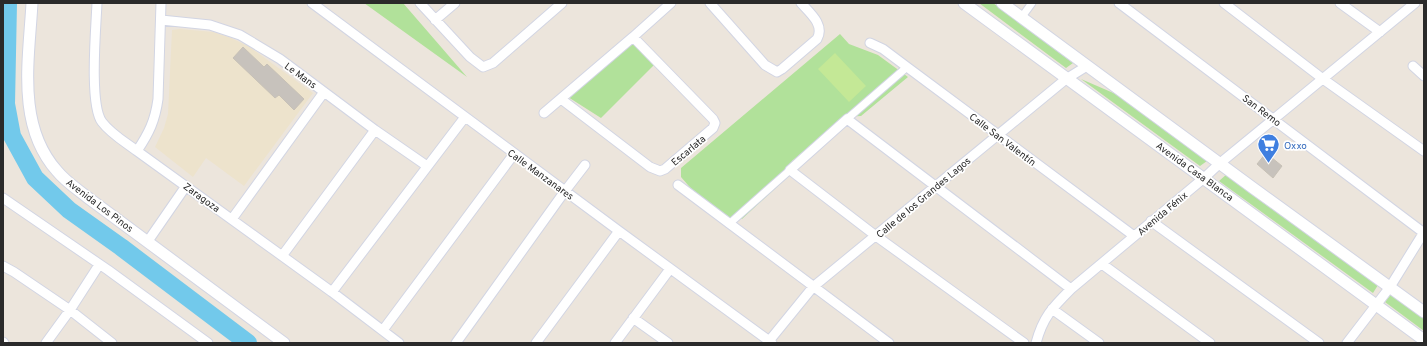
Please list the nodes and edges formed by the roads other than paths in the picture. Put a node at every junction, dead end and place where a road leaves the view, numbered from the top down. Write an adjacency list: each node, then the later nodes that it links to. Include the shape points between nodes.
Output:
1 (32, 3): 58 (street, Avenida Los Pinos, via 28,104 39,143 56,171 70,184)
2 (97, 3): 38 (street, Zaragoza, via 94,85 97,111 107,128)
3 (161, 3): 19 (street)
4 (312, 3): 33 (street, Calle Manzanares)
5 (420, 3): 20 (street)
6 (455, 3): 20 (street)
7 (562, 3): 20 (street, via 493,63 484,67 470,58)
8 (671, 3): 22 (street)
9 (710, 3): 10 (street, via 766,65 777,72 820,34 818,23)
10 (801, 3)
11 (964, 3): 28 (street, Avenida Casa Blanca)
12 (1002, 3): 18 (street, Avenida Casa Blanca)
13 (1032, 3): 18 (street)
14 (1119, 3): 35 (street, San Remo)
15 (1224, 3): 29 (street)
16 (1340, 3): 21 (street)
17 (1415, 3): 21 (street, Avenida Fénix)
18 (1021, 18): 24 (street, Avenida Casa Blanca)
19 (161, 20): 30 (street, Le Mans, via 210,24 240,35); 38 (street, via 156,112 149,133)
20 (435, 20)
21 (1380, 32): 29 (street, Avenida Fénix)
22 (633, 37): 31 (street); 31 (street, Escarlata, via 713,119 713,128 660,171 650,167)
23 (870, 43): 26 (street, Calle San Valentín, via 883,49)
24 (1088, 66): 28 (street, Calle de los Grandes Lagos); 41 (street, Avenida Casa Blanca)
25 (1413, 66): 27 (street)
26 (907, 67): 34 (street); 37 (street, Calle San Valentín)
27 (1424, 76)
28 (1066, 79): 37 (street, Calle de los Grandes Lagos); 45 (street, Avenida Casa Blanca)
29 (1323, 79): 35 (street, Avenida Fénix); 39 (street)
30 (324, 92): 36 (street, Le Mans); 51 (street)
31 (561, 99): 32 (street)
32 (544, 113)
33 (465, 117): 40 (street, Calle Manzanares); 43 (street)
34 (847, 119): 44 (street); 48 (street)
35 (1274, 119): 41 (street, Avenida Fénix); 55 (street, San Remo)
36 (375, 130): 43 (street, Le Mans); 59 (street)
37 (997, 135): 48 (street, Calle de los Grandes Lagos); 57 (street, Calle San Valentín)
38 (137, 151): 47 (street, Zaragoza)
39 (1424, 151)
40 (514, 154): 49 (street, Calle Manzanares); 73 (street)
41 (1219, 164): 45 (street, Avenida Fénix); 65 (street, Avenida Casa Blanca)
42 (585, 165): 49 (street)
43 (427, 166): 67 (street)
44 (790, 170): 53 (street); 56 (street)
45 (1204, 178): 52 (street, Avenida Fénix); 68 (street, Avenida Casa Blanca)
46 (678, 185): 53 (street)
47 (186, 186): 51 (street, Zaragoza); 58 (street)
48 (935, 186): 56 (street, Calle de los Grandes Lagos); 66 (street)
49 (565, 191): 54 (street, Calle Manzanares); 81 (street)
50 (3, 198): 61 (street)
51 (232, 219): 59 (street, Zaragoza)
52 (1151, 221): 57 (street, Avenida Fénix); 90 (street)
53 (729, 224): 64 (street)
54 (618, 231): 63 (street, Calle Manzanares); 82 (street)
55 (1424, 232): 65 (street)
56 (876, 236): 64 (street, Calle de los Grandes Lagos); 86 (street)
57 (1134, 236): 60 (street, Avenida Fénix)
58 (148, 241): 79 (street, Avenida Los Pinos)
59 (282, 256): 67 (street, Zaragoza)
60 (1102, 264): 66 (street, Avenida Fénix); 89 (street)
61 (99, 265): 70 (street); 78 (street)
62 (3, 266): 70 (street)
63 (670, 269): 72 (street); 75 (street, Calle Manzanares)
64 (813, 287): 75 (street, Calle de los Grandes Lagos); 85 (street)
65 (1390, 287): 68 (street); 71 (street, Avenida Casa Blanca)
66 (1071, 289): 69 (street, Avenida Fénix)
67 (332, 292): 73 (street, Zaragoza)
68 (1376, 306): 74 (street, Avenida Casa Blanca); 91 (street)
69 (1052, 309): 87 (street, Avenida Fénix, via 1040,328); 88 (street)
70 (70, 310): 76 (street); 77 (street)
71 (1424, 312)
72 (633, 318): 83 (street); 84 (street)
73 (383, 330): 80 (street, Zaragoza)
74 (1424, 340)
75 (771, 342)
76 (46, 343)
77 (112, 343)
78 (208, 343)
79 (284, 343)
80 (399, 343)
81 (456, 343)
82 (536, 343)
83 (615, 343)
84 (668, 343)
85 (888, 343)
86 (1024, 343)
87 (1036, 343)
88 (1099, 343)
89 (1210, 343)
90 (1318, 343)
91 (1347, 343)

